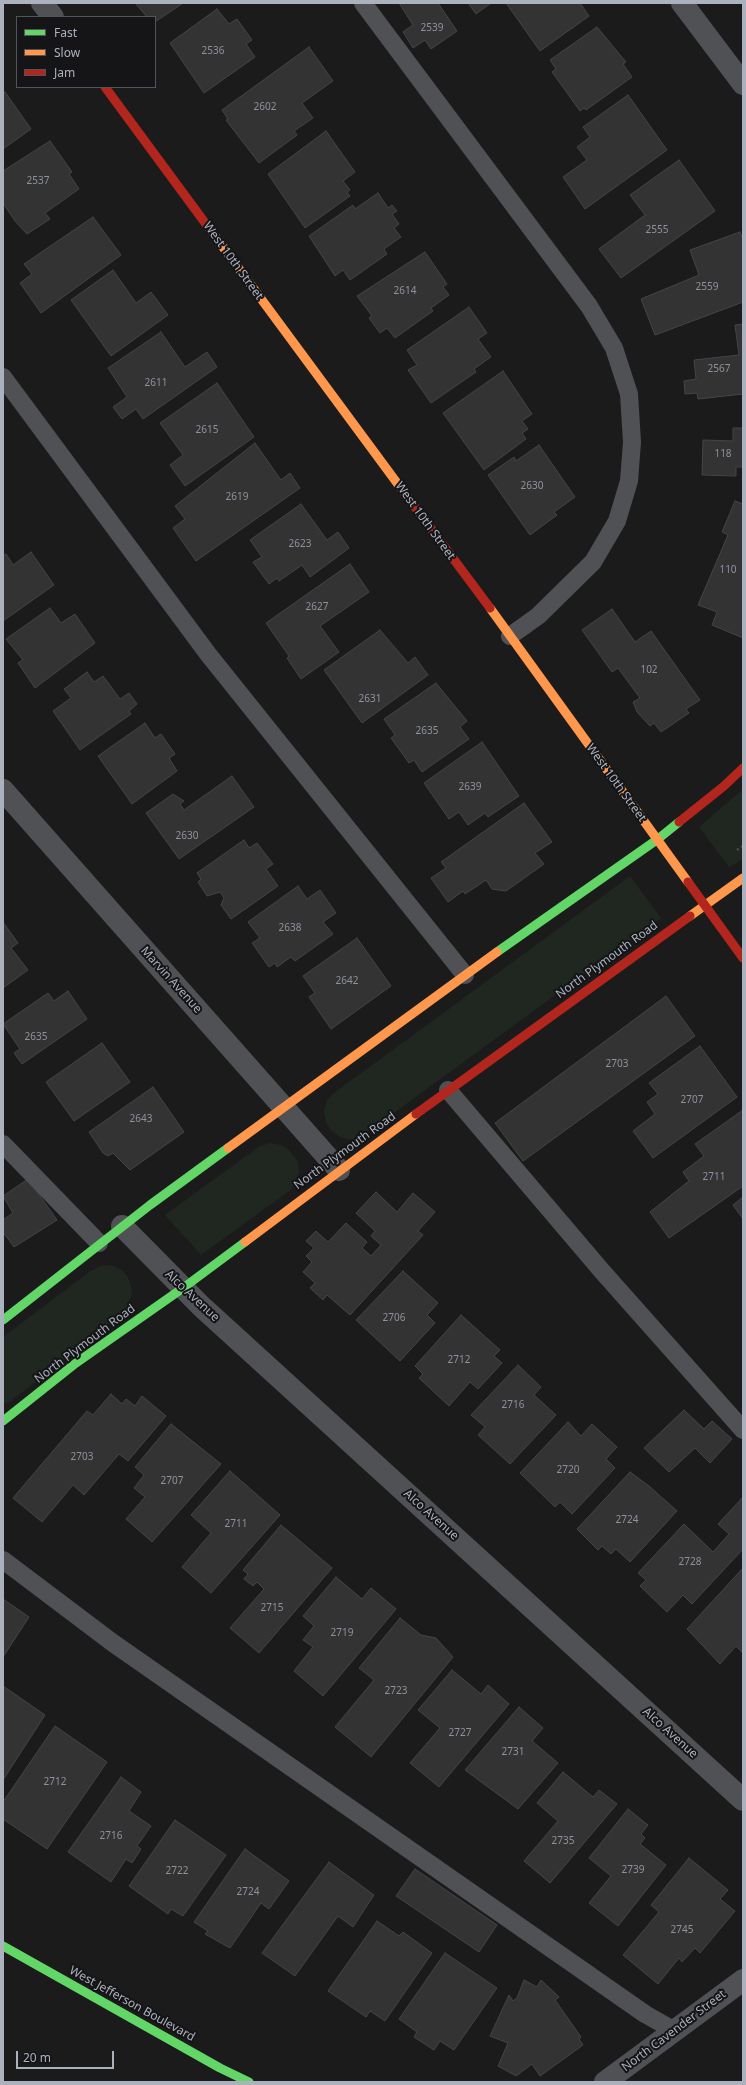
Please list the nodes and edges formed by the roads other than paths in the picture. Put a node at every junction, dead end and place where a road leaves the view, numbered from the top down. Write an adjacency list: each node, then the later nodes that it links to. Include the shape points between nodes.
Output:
1 (42, 3): 4 (street)
2 (363, 3): 8 (lane, via 589,306 614,348 629,394 632,442 629,481 617,521 593,562 538,616)
3 (682, 3): 5 (street)
4 (52, 16)
5 (743, 84)
6 (105, 88): 8 (street, West 10th Street)
7 (3, 377): 15 (lane, via 208,654)
8 (510, 636): 11 (street, West 10th Street)
9 (743, 768): 11 (street)
10 (3, 790): 17 (street, Marvin Avenue)
11 (658, 839): 13 (street, West 10th Street); 15 (street)
12 (743, 878): 13 (street, North Plymouth Road)
13 (704, 905): 14 (street, West 10th Street); 16 (street, North Plymouth Road)
14 (743, 958)
15 (465, 975): 17 (street)
16 (448, 1090): 19 (street, North Plymouth Road); 25 (lane, via 601,1270)
17 (284, 1108): 19 (street, Marvin Avenue); 20 (street)
18 (3, 1144): 21 (lane)
19 (339, 1170): 22 (street, North Plymouth Road)
20 (122, 1226): 21 (street); 22 (street, Alco Avenue)
21 (100, 1243): 23 (street)
22 (183, 1288): 24 (street, North Plymouth Road, via 76,1363); 27 (street, Alco Avenue)
23 (3, 1320)
24 (3, 1421)
25 (743, 1430)
26 (3, 1560): 30 (lane, via 113,1642 645,2014)
27 (743, 1800)
28 (3, 1946): 31 (street, West Jefferson Boulevard, via 220,2068)
29 (743, 1980): 30 (street, North Cavender Street)
30 (675, 2031): 32 (street, North Cavender Street)
31 (250, 2082)
32 (605, 2082)

